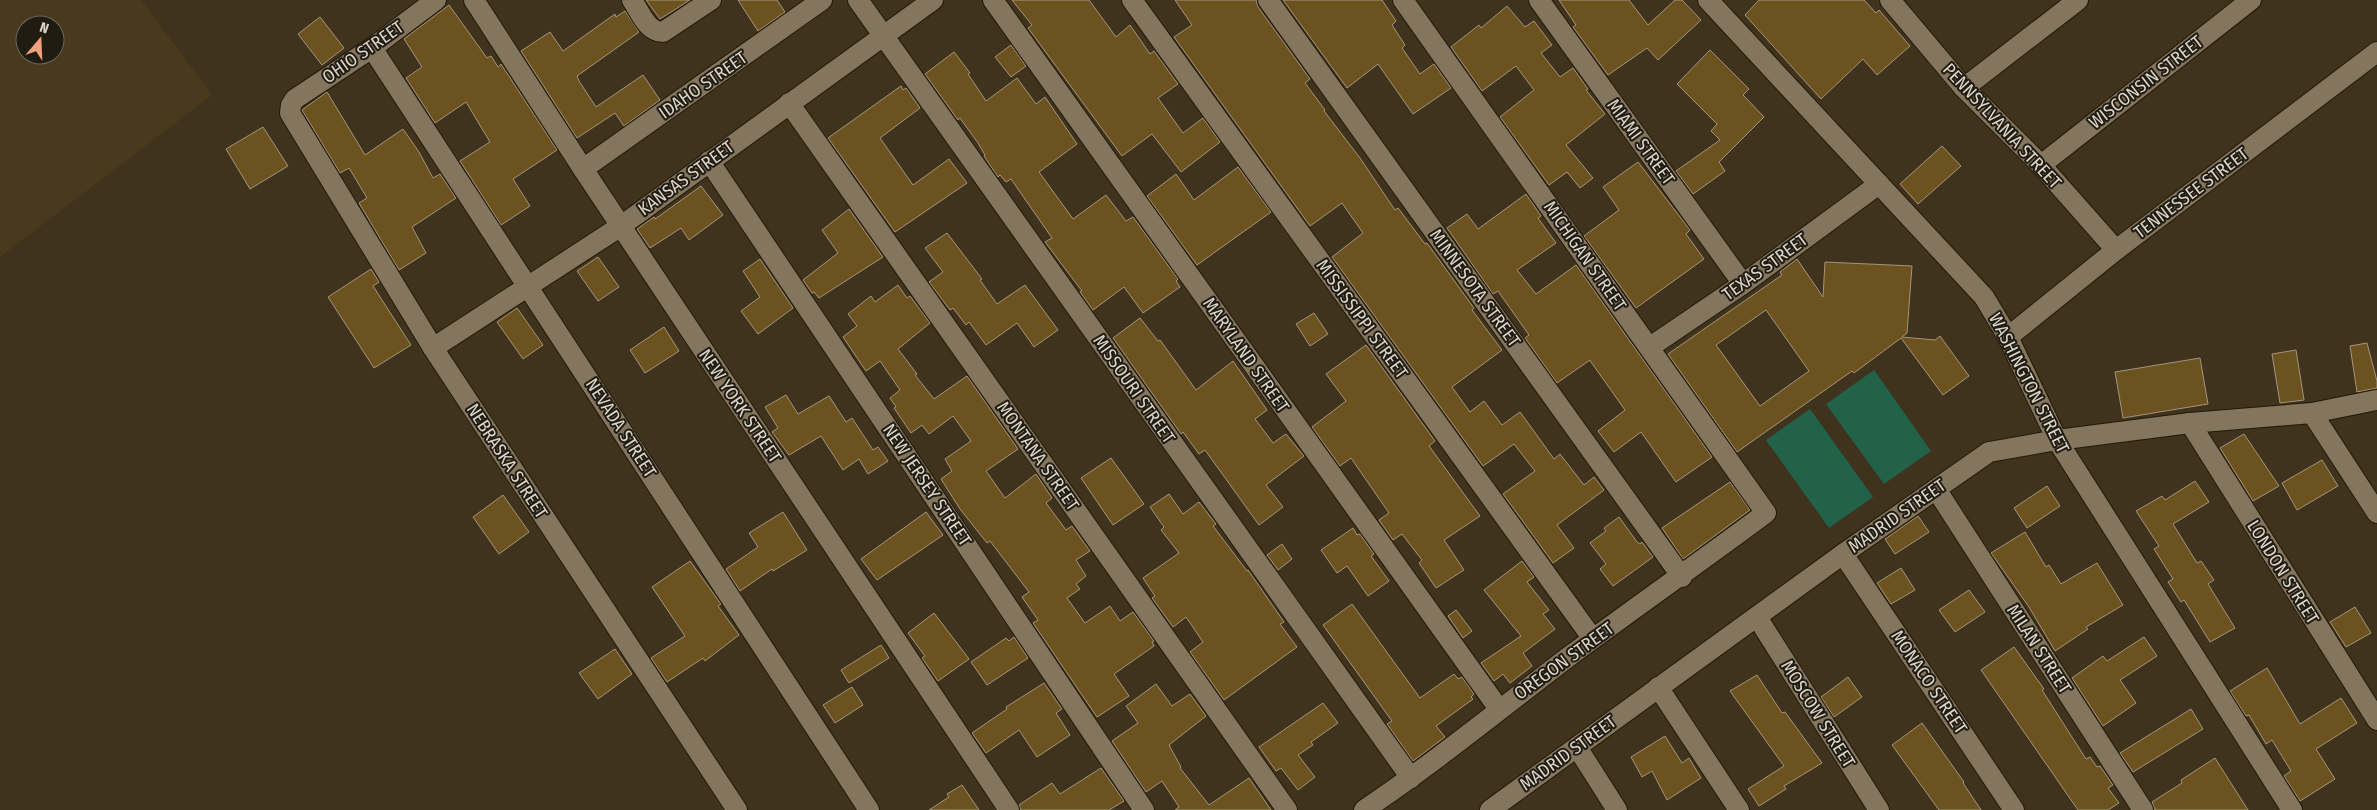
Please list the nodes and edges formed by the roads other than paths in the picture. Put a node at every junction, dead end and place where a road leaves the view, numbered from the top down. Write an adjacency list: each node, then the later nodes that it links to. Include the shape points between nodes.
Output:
1 (436, 0): 18 (street, OHIO STREET)
2 (474, 0): 25 (street, NEW YORK STREET)
3 (632, 0): 4 (street, via 651,28 663,32)
4 (710, 0)
5 (822, 0): 25 (street, IDAHO STREET)
6 (858, 0): 17 (street, MISSOURI STREET)
7 (933, 0): 17 (street, KANSAS STREET)
8 (994, 0): 46 (street, MARYLAND STREET)
9 (1132, 0): 44 (street, MISSISSIPPI STREET)
10 (1268, 0): 42 (street, MINNESOTA STREET)
11 (1403, 0): 32 (street, MICHIGAN STREET)
12 (1539, 0): 29 (street, MIAMI STREET)
13 (1708, 0): 26 (street, WASHINGTON STREET)
14 (1890, 0): 20 (street, PENNSYLVANIA STREET)
15 (2078, 0): 20 (street)
16 (2250, 0): 24 (street, WISCONSIN STREET)
17 (883, 35): 21 (street, KANSAS STREET); 49 (street, MISSOURI STREET)
18 (372, 48): 22 (street, OHIO STREET); 30 (street, NEVADA STREET)
19 (2377, 52): 28 (street, TENNESSEE STREET)
20 (1964, 88): 24 (street, PENNSYLVANIA STREET)
21 (790, 103): 23 (street, KANSAS STREET); 54 (street, MONTANA STREET)
22 (290, 105): 33 (street, NEBRASKA STREET, via 290,113)
23 (709, 161): 27 (street, KANSAS STREET); 53 (street, NEW JERSEY STREET)
24 (2041, 165): 28 (street, PENNSYLVANIA STREET)
25 (583, 169): 27 (street, NEW YORK STREET)
26 (1880, 184): 29 (street, TEXAS STREET); 31 (street, WASHINGTON STREET, via 1984,298)
27 (621, 226): 30 (street, KANSAS STREET); 52 (street, NEW YORK STREET)
28 (2116, 250): 31 (street, TENNESSEE STREET)
29 (1742, 284): 32 (street, TEXAS STREET)
30 (530, 287): 33 (street, KANSAS STREET); 51 (street, NEVADA STREET)
31 (2008, 337): 37 (street, WASHINGTON STREET)
32 (1650, 347): 39 (street, MICHIGAN STREET)
33 (433, 348): 50 (street, NEBRASKA STREET)
34 (2376, 400): 35 (street, MADRID STREET)
35 (2312, 414): 36 (street, MADRID STREET); 40 (street)
36 (2190, 423): 37 (street, MADRID STREET); 47 (street, LONDON STREET)
37 (2057, 440): 38 (street, MADRID STREET, via 1989,452); 62 (street, WASHINGTON STREET)
38 (1936, 489): 41 (street, MADRID STREET); 61 (street, MILAN STREET)
39 (1766, 513): 42 (street, OREGON STREET)
40 (2377, 513)
41 (1843, 554): 43 (street, MADRID STREET); 60 (street, MONACO STREET)
42 (1682, 577): 44 (street, OREGON STREET)
43 (1757, 617): 45 (street, MADRID STREET); 59 (street, MOSCOW STREET)
44 (1593, 639): 46 (street, OREGON STREET)
45 (1658, 686): 48 (street, MADRID STREET); 58 (street)
46 (1499, 710): 49 (street, OREGON STREET)
47 (2377, 720)
48 (1577, 747): 56 (street, MADRID STREET); 57 (street)
49 (1411, 778): 55 (street, OREGON STREET)
50 (737, 810)
51 (870, 810)
52 (1009, 810)
53 (1144, 810)
54 (1286, 810)
55 (1364, 810)
56 (1490, 810)
57 (1617, 810)
58 (1739, 810)
59 (1879, 810)
60 (2014, 810)
61 (2143, 810)
62 (2292, 810)

